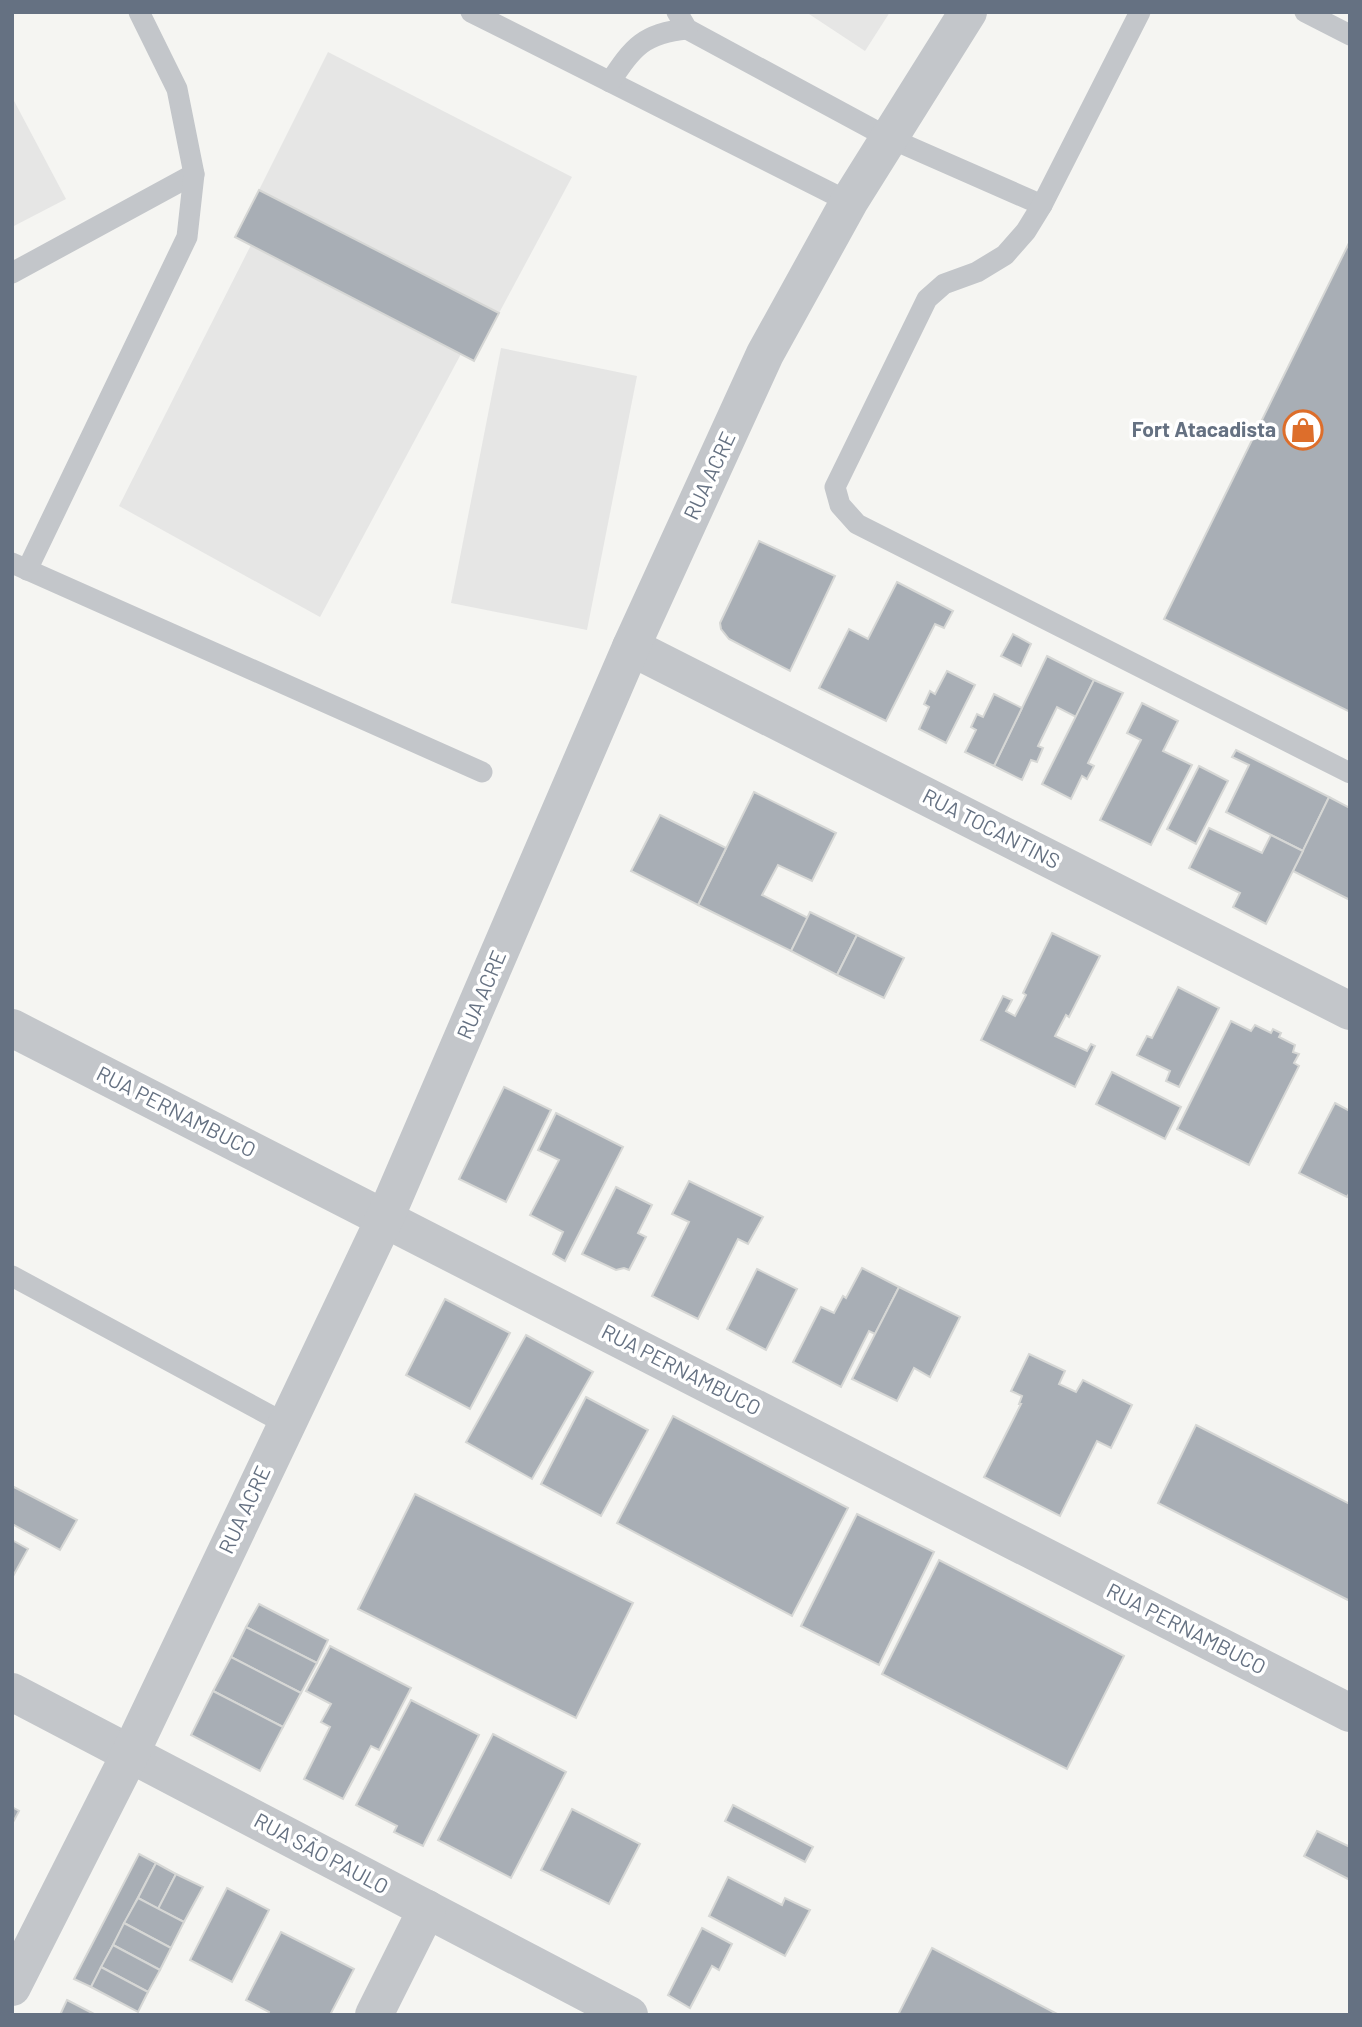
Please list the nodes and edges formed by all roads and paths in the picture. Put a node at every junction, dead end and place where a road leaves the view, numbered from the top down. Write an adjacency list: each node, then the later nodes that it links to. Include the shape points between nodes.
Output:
1 (139, 12): 10 (lane, via 177,89)
2 (471, 12): 8 (lane)
3 (968, 12): 9 (street, RUA ACRE)
4 (1140, 12): 12 (lane)
5 (1305, 12): 7 (lane)
6 (682, 21): 8 (lane, via 630,51); 9 (lane)
7 (1350, 35)
8 (610, 82): 11 (lane)
9 (887, 137): 11 (street, RUA ACRE); 12 (lane)
10 (194, 174): 13 (lane); 14 (lane, via 187,237)
11 (849, 202): 15 (street, RUA ACRE, via 765,354)
12 (1042, 205): 17 (lane, via 1005,255 944,285 928,299 835,487 840,505 857,524)
13 (12, 272)
14 (20, 567): 16 (lane)
15 (631, 648): 18 (street, RUA TOCANTINS); 20 (street, RUA ACRE)
16 (482, 772)
17 (1350, 773)
18 (1350, 1011)
19 (12, 1028): 20 (street, RUA PERNAMBUCO)
20 (385, 1218): 22 (street, RUA ACRE); 24 (street, RUA PERNAMBUCO)
21 (12, 1276): 22 (lane)
22 (286, 1424): 25 (street, RUA ACRE)
23 (12, 1692): 25 (street, RUA SÃO PAULO)
24 (1350, 1713)
25 (130, 1754): 26 (street, RUA SÃO PAULO); 27 (street, RUA ACRE)
26 (428, 1909): 28 (street); 29 (street, RUA SÃO PAULO)
27 (12, 1987)
28 (374, 2015)
29 (629, 2015)

